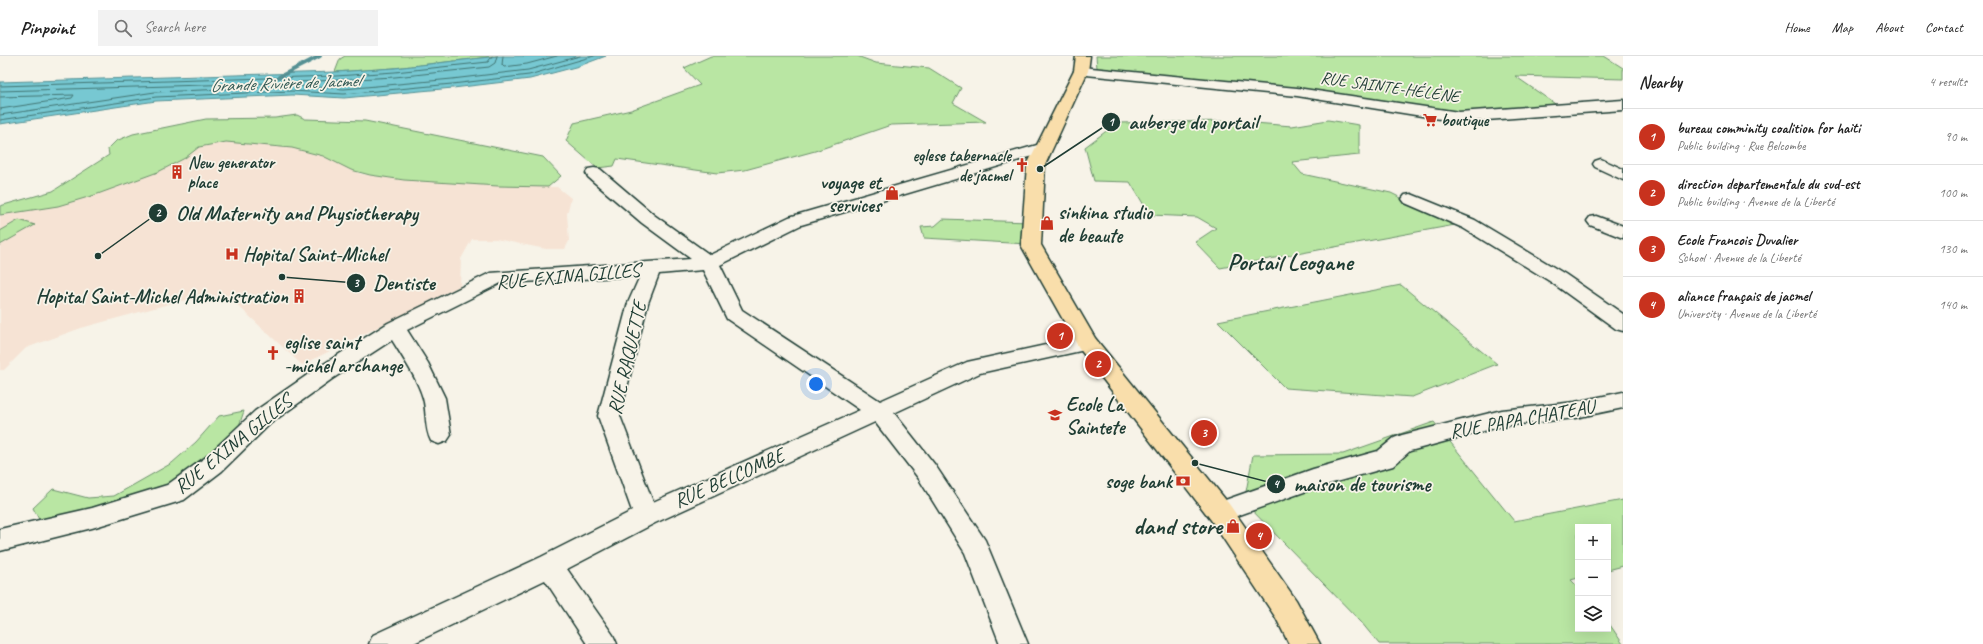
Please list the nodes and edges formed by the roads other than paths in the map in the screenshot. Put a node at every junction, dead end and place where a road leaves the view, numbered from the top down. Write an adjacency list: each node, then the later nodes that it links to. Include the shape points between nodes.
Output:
1 (1082, 63): 2 (street, RUE SAINTE-HÉLÈNE, via 1459,117); 3 (main road)
2 (1623, 105)
3 (1044, 148): 10 (street, RUE EXINA GILLES, via 795,221); 14 (main road, via 1036,165 1031,245)
4 (1601, 164): 6 (street)
5 (594, 173): 10 (street, via 648,219)
6 (1623, 175)
7 (1411, 198): 12 (street, via 1469,224 1558,278)
8 (1596, 221): 9 (street)
9 (1623, 233)
10 (709, 263): 11 (street, RUE EXINA GILLES); 16 (street, via 734,314)
11 (652, 269): 13 (street, RUE EXINA GILLES, via 497,277); 19 (street, RUE RAQUETTE, via 638,303 609,416)
12 (1623, 324)
13 (395, 328): 17 (street, via 417,363 434,398); 20 (street, RUE EXINA GILLES, via 263,417 214,464 175,493 92,518)
14 (1087, 343): 16 (street, RUE BELCOMBE, via 975,367); 18 (main road)
15 (1623, 400): 18 (street, RUE PAPA CHATEAU, via 1575,410 1502,418 1402,444 1385,459 1313,479)
16 (880, 412): 19 (street, RUE BELCOMBE); 24 (street, via 927,472 976,548)
17 (439, 435)
18 (1220, 512): 25 (main road, via 1286,609)
19 (646, 516): 21 (street, RUE BELCOMBE)
20 (0, 540)
21 (550, 565): 22 (street, RUE BELCOMBE); 23 (street)
22 (383, 644)
23 (603, 644)
24 (1014, 644)
25 (1306, 644)

